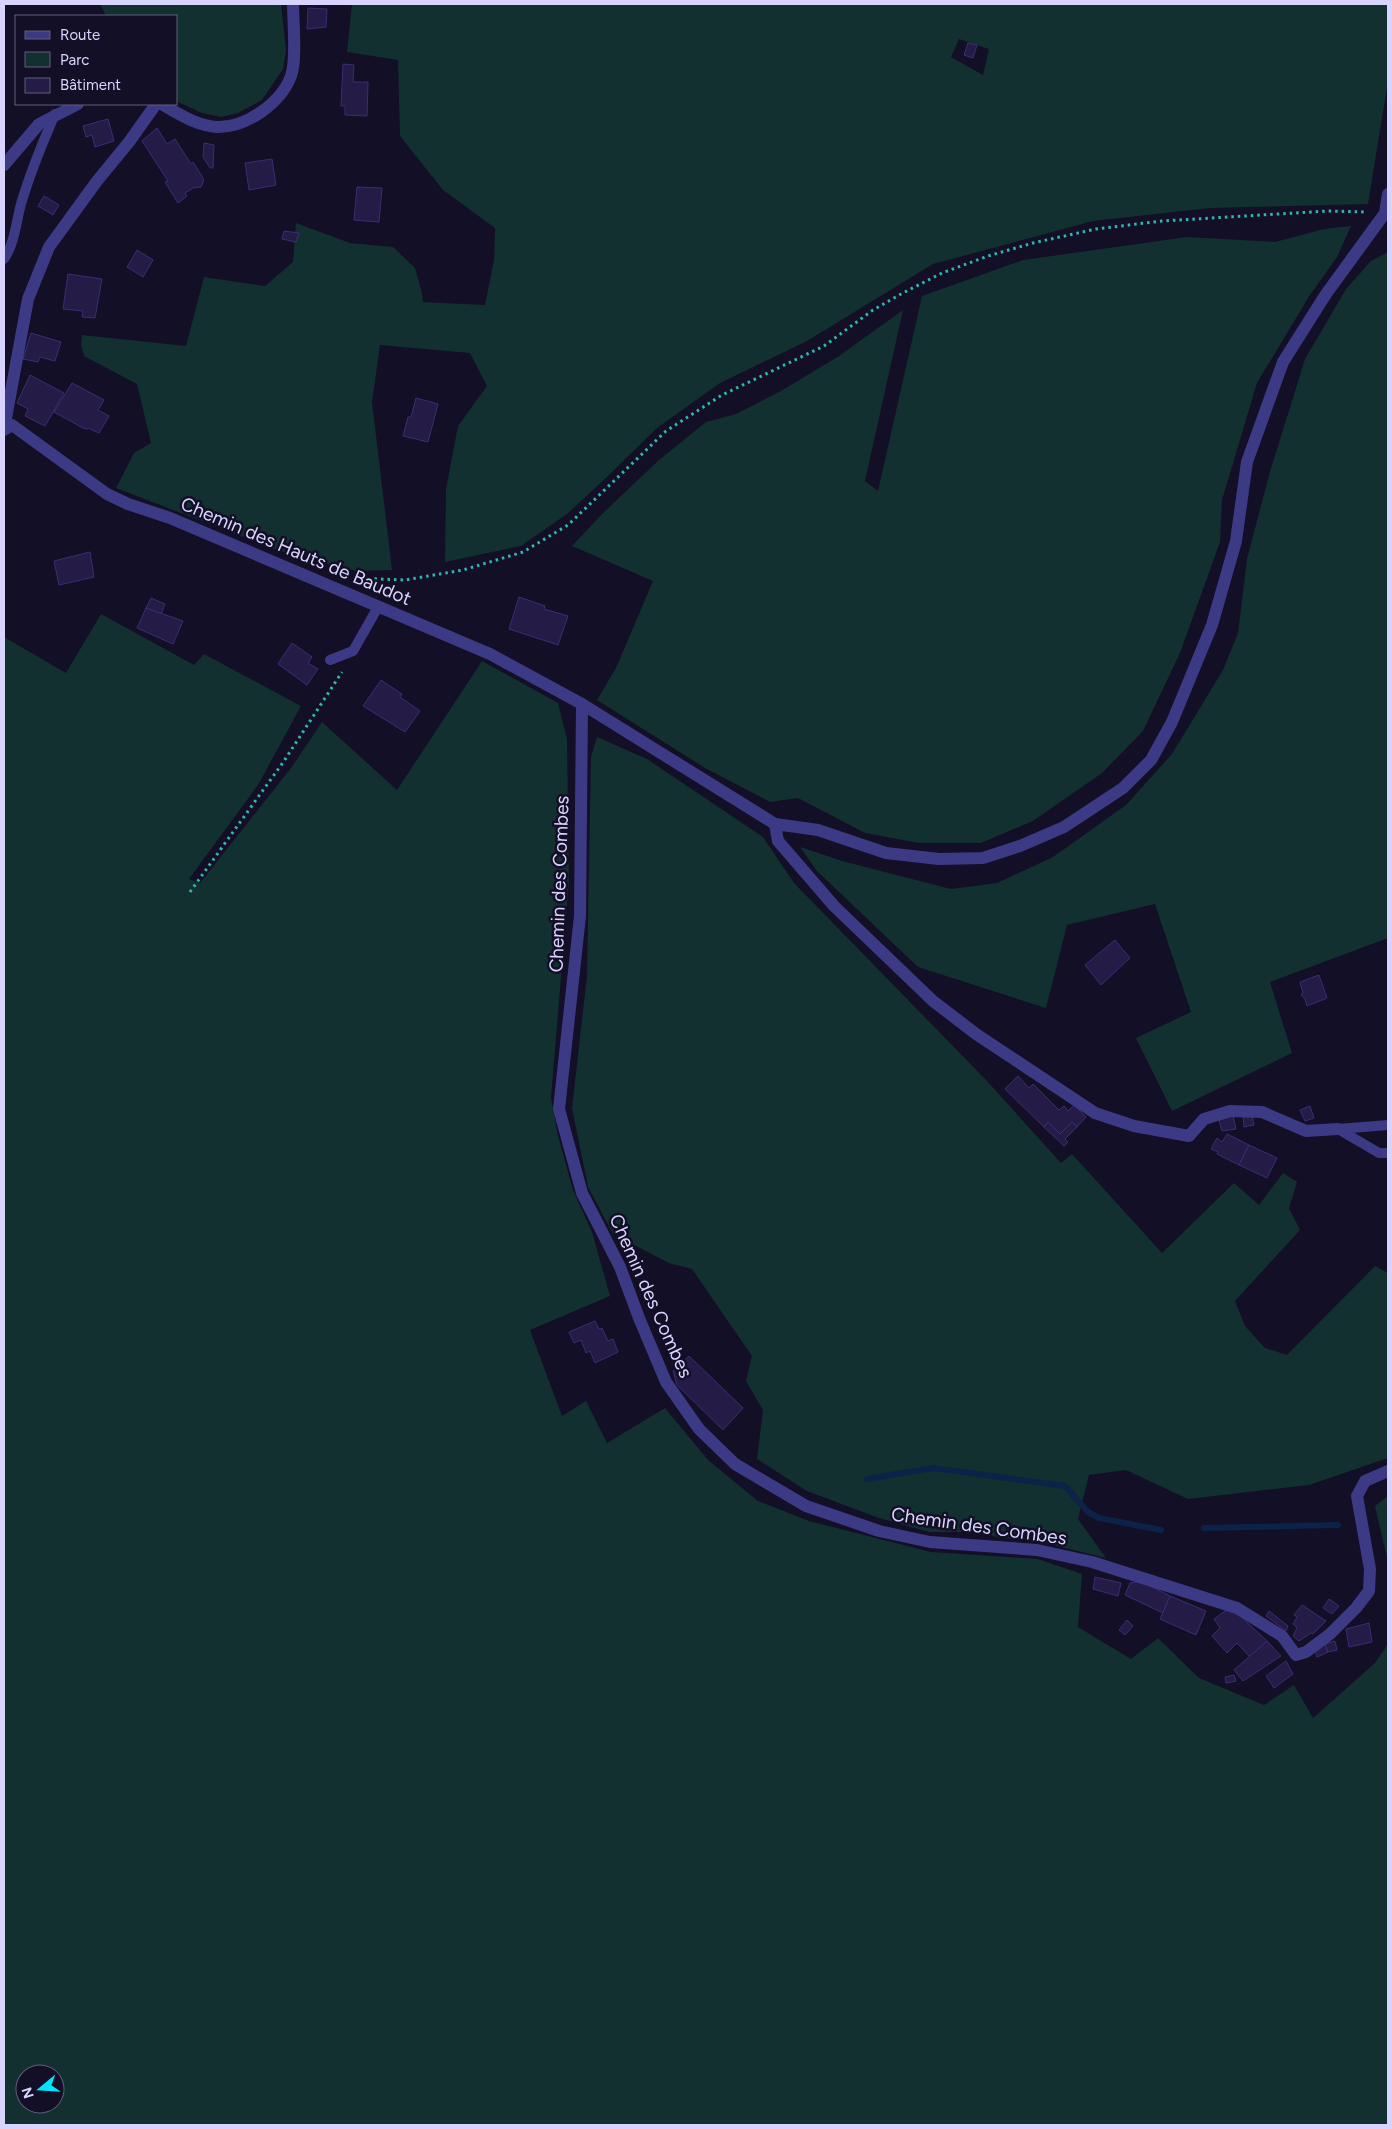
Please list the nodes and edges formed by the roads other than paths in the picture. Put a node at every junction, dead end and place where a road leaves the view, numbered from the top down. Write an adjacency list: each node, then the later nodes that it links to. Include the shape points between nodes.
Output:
1 (293, 4): 4 (street, via 292,75 284,91 271,105 236,125 217,127 194,122)
2 (76, 105): 5 (street)
3 (155, 105): 10 (street, via 49,247 28,299)
4 (163, 105)
5 (55, 114): 6 (street, via 39,124); 9 (lane, via 36,158 10,250)
6 (4, 165)
7 (1388, 194): 8 (street)
8 (1387, 213): 14 (street, via 1326,294 1283,362 1247,462 1236,541 1212,625 1172,722 1150,760 1122,788 1064,827 983,858 940,860 886,853 818,830)
9 (4, 259)
10 (4, 429): 11 (street, Chemin des Hauts de Baudot, via 12,425 107,494 128,504 179,521)
11 (378, 607): 12 (lane, via 353,651); 13 (street, Chemin des Hauts de Baudot, via 490,654)
12 (330, 660)
13 (582, 704): 14 (street, Chemin des Hauts de Baudot); 18 (street, Chemin des Combes, via 580,916 559,1109 582,1193 620,1267 666,1382 698,1429 735,1464 806,1506 879,1532 930,1542 1037,1550 1092,1562 1237,1608 1282,1636 1296,1655 1306,1652 1330,1634 1369,1591 1370,1569 1357,1496 1365,1481)
14 (775, 824): 16 (street, via 778,841 796,864 834,906 933,1001 976,1034 1096,1113 1134,1126 1190,1136 1204,1119 1230,1111 1262,1112 1306,1131)
15 (1388, 1125): 16 (lane)
16 (1338, 1129): 17 (lane, via 1379,1154)
17 (1388, 1153)
18 (1388, 1472)

